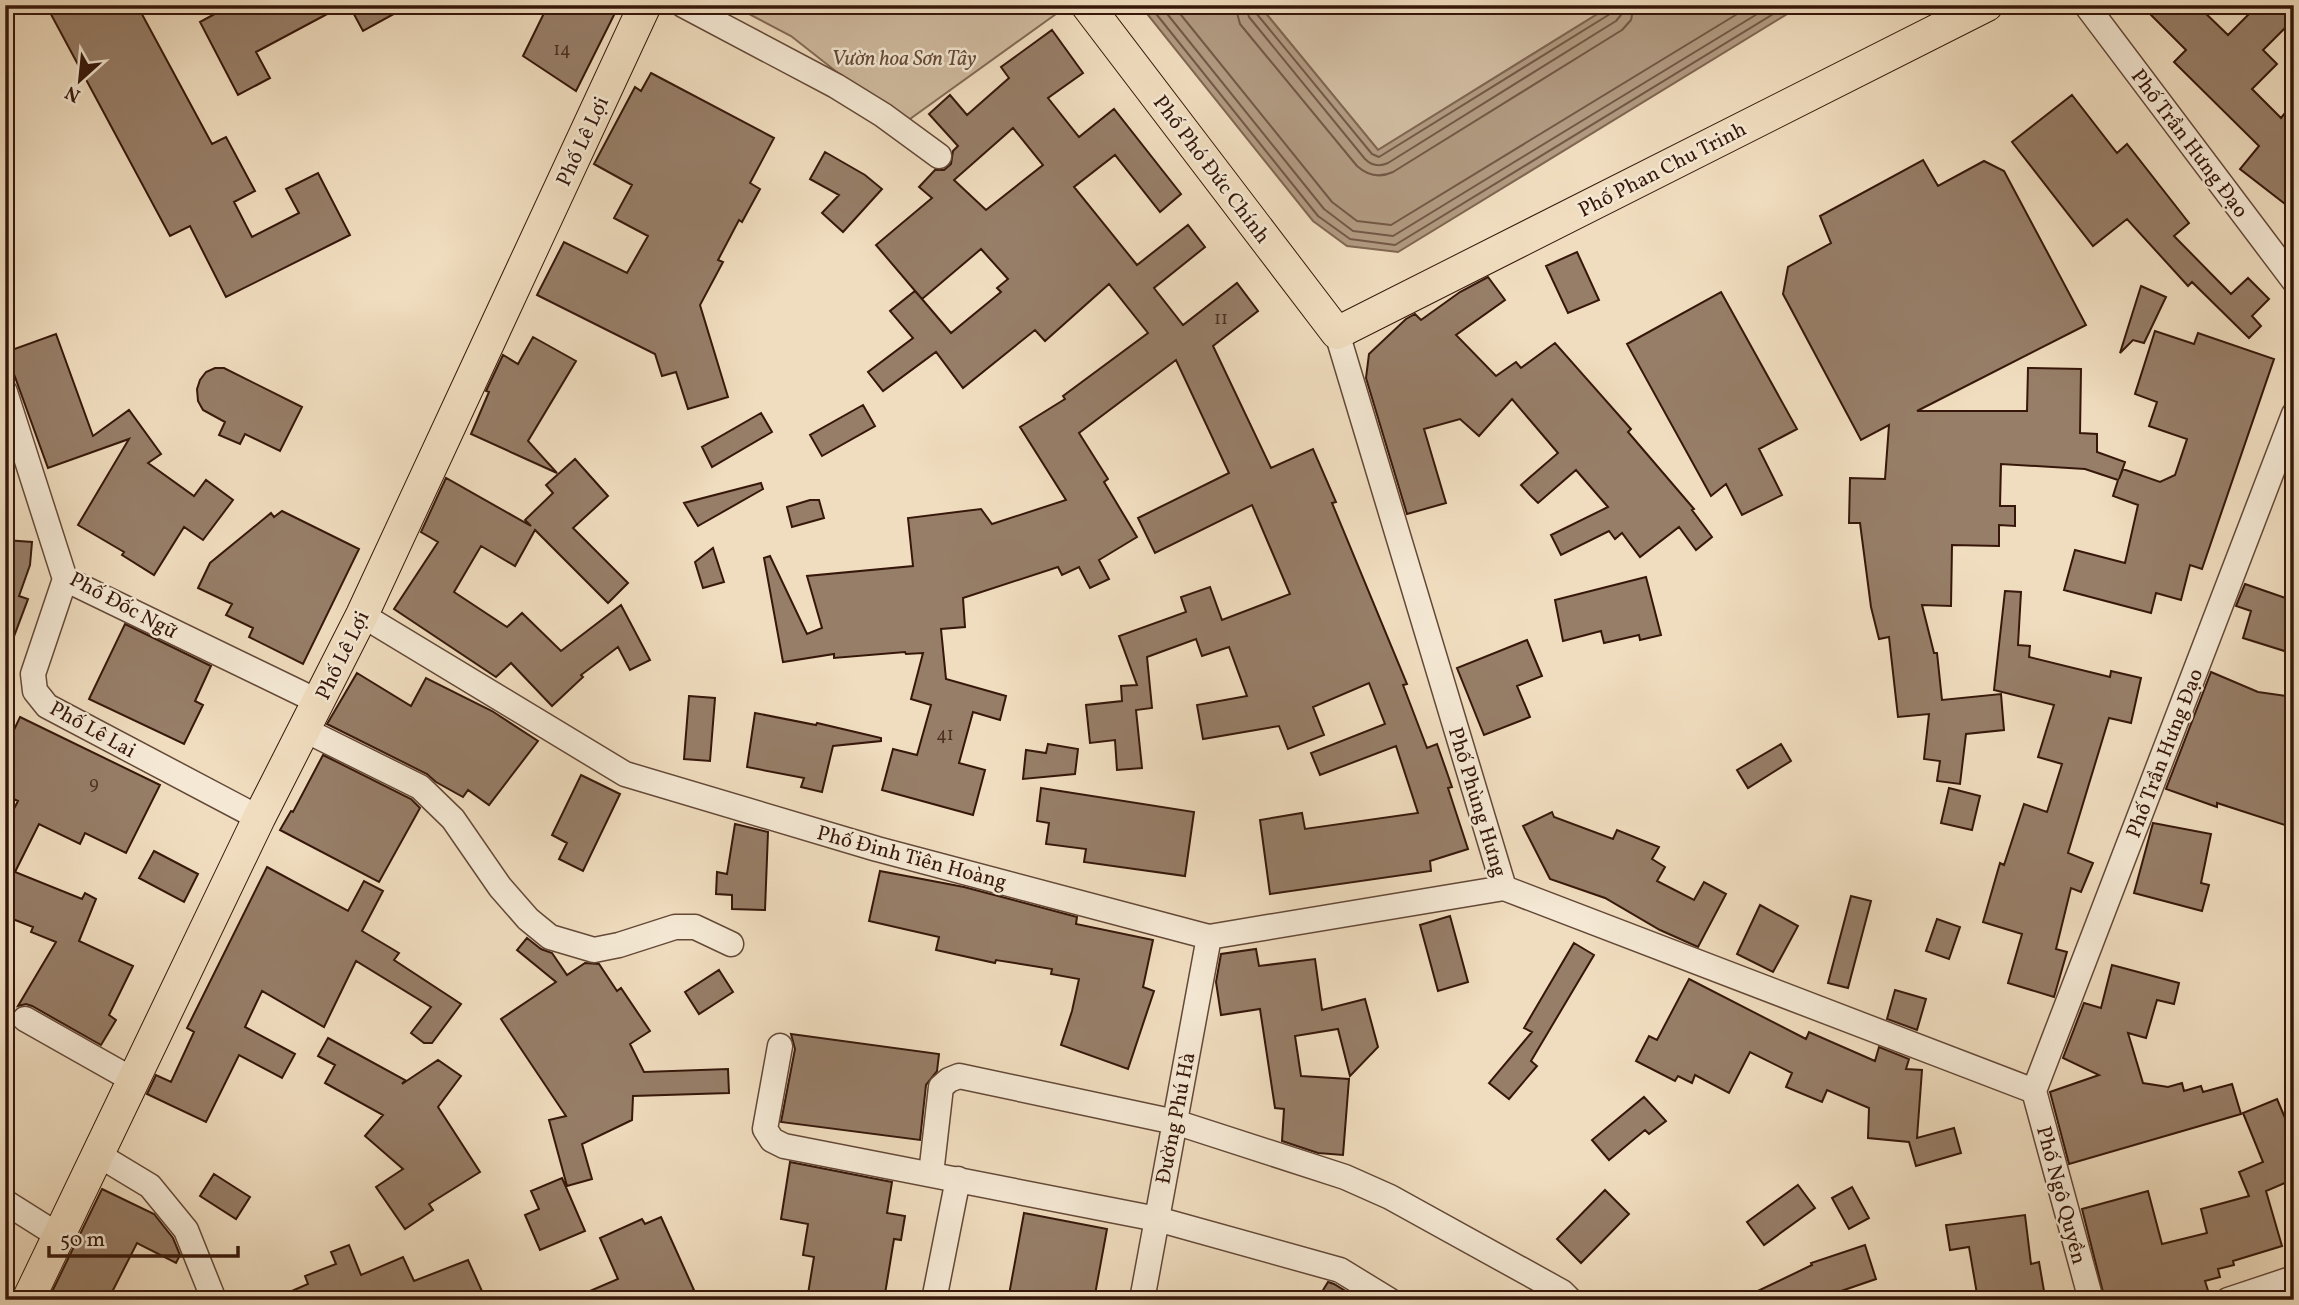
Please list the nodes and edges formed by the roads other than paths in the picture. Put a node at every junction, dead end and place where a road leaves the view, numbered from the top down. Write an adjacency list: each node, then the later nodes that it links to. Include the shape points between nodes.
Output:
1 (645, 5): 12 (main road, Phố Lê Lợi)
2 (683, 5): 6 (street, via 836,86)
3 (1087, 5): 8 (main road, Phố Phó Đức Chính)
4 (1987, 5): 8 (main road, Phố Phan Chu Trinh)
5 (2086, 5): 7 (street, Phố Trần Hưng Đạo)
6 (939, 156)
7 (2294, 281)
8 (1337, 334): 16 (street, Phố Phùng Hưng)
9 (5, 392): 11 (street, Phố Đốc Ngữ)
10 (2294, 414): 22 (street, Phố Trần Hưng Đạo)
11 (65, 579): 13 (street, Phố Đốc Ngữ); 15 (street, Phố Lê Lai, via 33,674 35,691 47,706)
12 (362, 615): 13 (main road, Phố Lê Lợi); 17 (street, Phố Đinh Tiên Hoàng, via 625,774 877,849)
13 (319, 702): 14 (main road, Phố Lê Lợi)
14 (304, 730): 15 (main road, Phố Lê Lợi); 18 (street, via 420,787 453,819 519,909 550,937 594,950 695,927)
15 (259, 818): 21 (main road, Phố Lê Lợi)
16 (1504, 888): 17 (street, Phố Đinh Tiên Hoàng); 22 (street, Phố Phùng Hưng)
17 (1209, 937): 23 (street, Đường Phú Hà)
18 (731, 944)
19 (25, 1019): 21 (street)
20 (780, 1046): 25 (street, via 765,1129 772,1140 820,1154)
21 (133, 1080): 24 (main road, Phố Lê Lợi)
22 (2034, 1091): 37 (street, Phố Ngô Quyền)
23 (1175, 1122): 25 (street, via 959,1076 941,1087); 28 (street, Đường Phú Hà); 36 (street, via 1345,1177 1390,1197)
24 (97, 1154): 29 (main road, Phố Lê Lợi); 32 (street, via 150,1186 186,1230)
25 (931, 1174): 26 (street)
26 (958, 1179): 28 (street); 33 (street)
27 (5, 1202): 29 (street)
28 (1157, 1219): 34 (street, Đường Phú Hà); 35 (street, via 1340,1270)
29 (59, 1236): 31 (main road, Phố Lê Lợi)
30 (2294, 1278): 38 (street)
31 (28, 1300)
32 (214, 1300)
33 (934, 1300)
34 (1142, 1300)
35 (1389, 1300)
36 (1570, 1300)
37 (2091, 1300)
38 (2228, 1300)

